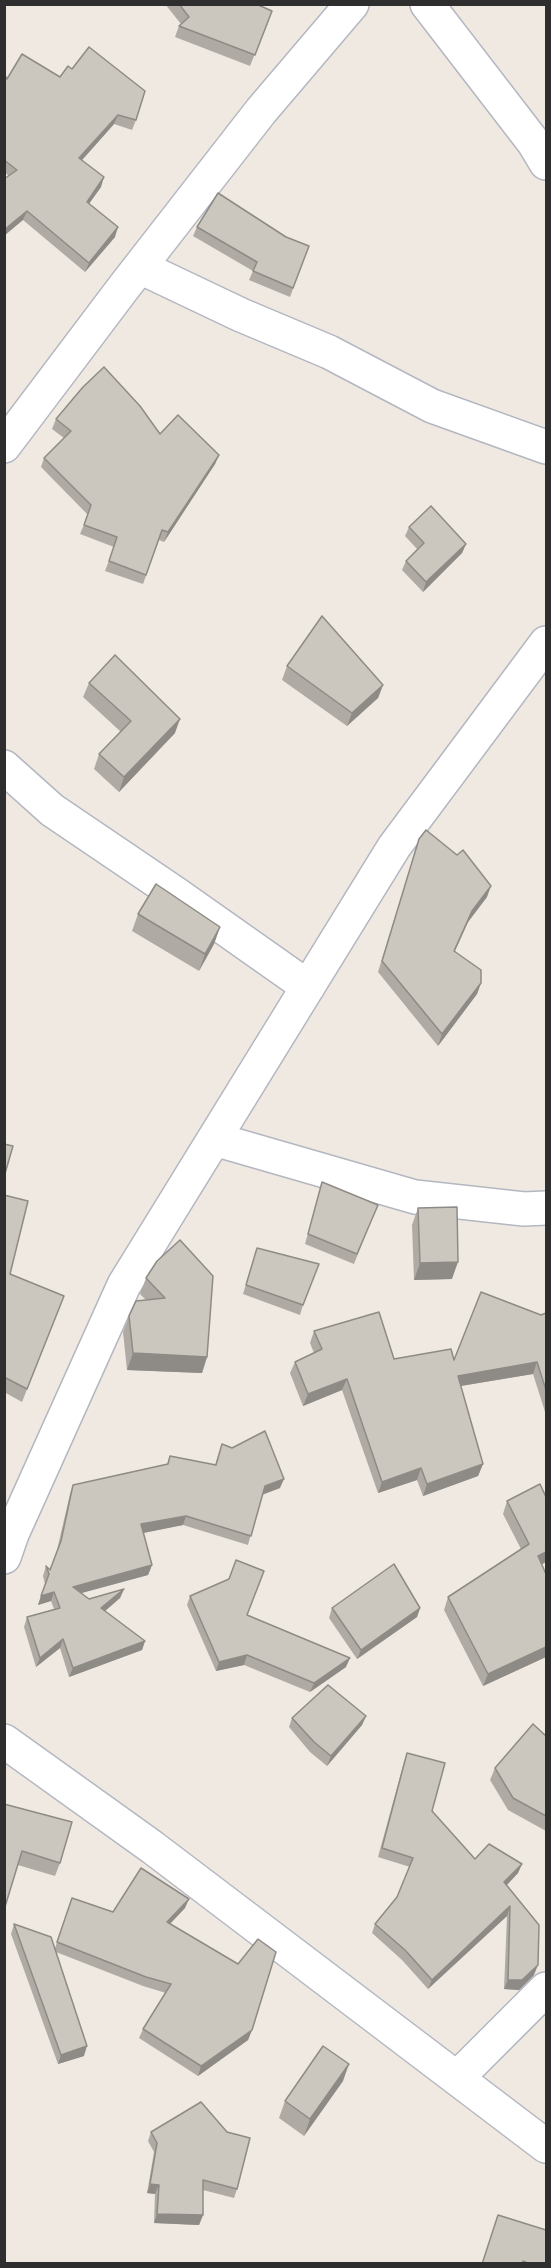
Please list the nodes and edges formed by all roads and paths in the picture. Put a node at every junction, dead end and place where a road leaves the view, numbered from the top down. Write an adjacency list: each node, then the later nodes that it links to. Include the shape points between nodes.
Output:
1 (352, 4): 4 (street, via 261,111)
2 (427, 4): 3 (street)
3 (546, 163)
4 (140, 267): 5 (street); 6 (street, via 329,352 432,406)
5 (4, 446)
6 (546, 447)
7 (546, 643): 9 (street, via 394,847)
8 (4, 767): 9 (street, via 52,810)
9 (308, 987): 10 (street)
10 (214, 1139): 11 (street, via 415,1197); 12 (street, via 124,1285)
11 (546, 1208)
12 (4, 1557)
13 (4, 1741): 15 (street, via 152,1847)
14 (546, 1989): 15 (street)
15 (457, 2078): 16 (street)
16 (546, 2146)

